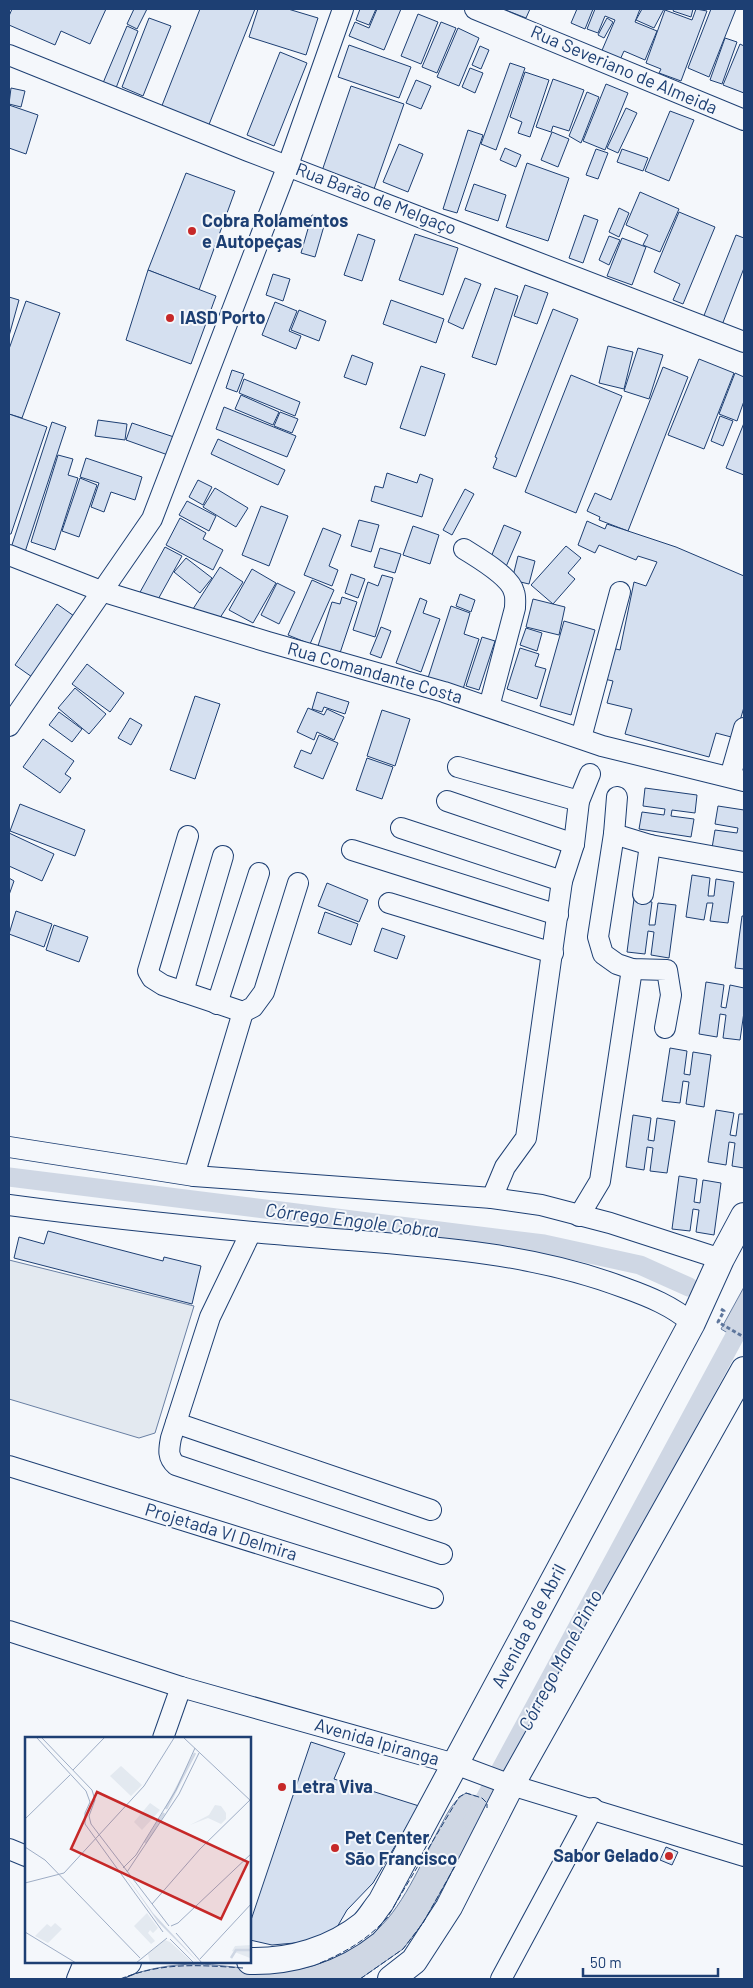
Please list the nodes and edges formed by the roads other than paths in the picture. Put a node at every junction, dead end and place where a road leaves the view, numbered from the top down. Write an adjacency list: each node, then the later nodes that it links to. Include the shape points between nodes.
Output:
1 (343, 9): 5 (street)
2 (475, 9): 4 (street, Rua Severiano de Almeida)
3 (9, 55): 5 (street, Rua Barão de Melgaço)
4 (744, 120)
5 (288, 165): 6 (street, Rua Barão de Melgaço); 9 (street, via 152,519)
6 (744, 342)
7 (464, 549): 11 (street, via 488,564 514,592 515,608)
8 (9, 555): 9 (street, Rua Comandante Costa)
9 (101, 591): 11 (street, Rua Comandante Costa); 12 (street)
10 (620, 592): 14 (street)
11 (489, 707): 14 (street, Rua Comandante Costa)
12 (9, 726)
13 (744, 728): 17 (street)
14 (581, 738): 17 (street, Rua Comandante Costa)
15 (458, 767): 19 (street)
16 (590, 774): 19 (street)
17 (737, 779)
18 (617, 797): 22 (street)
19 (579, 800): 24 (street)
20 (447, 801): 24 (street)
21 (401, 828): 30 (street)
22 (614, 834): 25 (street); 36 (street, via 598,937 603,954)
23 (188, 836): 37 (street, via 148,971 163,985)
24 (574, 844): 30 (street)
25 (650, 845): 28 (street); 32 (street)
26 (352, 850): 34 (street)
27 (223, 856): 37 (street)
28 (744, 862)
29 (259, 872): 38 (street)
30 (562, 881): 34 (street)
31 (298, 883): 39 (street, via 264,992 253,1007)
32 (643, 894)
33 (388, 902): 35 (street)
34 (558, 916): 35 (street)
35 (553, 952): 43 (street, via 526,1138 505,1167)
36 (632, 969): 40 (street, via 667,970 671,995); 45 (street, via 600,1181)
37 (183, 992): 38 (street)
38 (217, 1004): 39 (street)
39 (243, 1012): 42 (street)
40 (665, 1028)
41 (9, 1147): 42 (street)
42 (194, 1176): 43 (street)
43 (492, 1198): 45 (street, via 541,1205)
44 (9, 1205): 47 (street, via 136,1222)
45 (579, 1216): 48 (street)
46 (744, 1216): 48 (main road, Avenida 8 de Abril)
47 (251, 1232): 49 (street, via 486,1254 587,1273 651,1298 676,1310); 51 (street, via 210,1317)
48 (721, 1259): 49 (main road, Avenida 8 de Abril)
49 (692, 1323): 59 (main road, Avenida 8 de Abril)
50 (744, 1370): 60 (main road)
51 (176, 1423): 53 (street); 54 (street, via 169,1454 176,1465)
52 (9, 1466): 55 (street, Projetada VI Delmira)
53 (431, 1510)
54 (442, 1554)
55 (433, 1598)
56 (9, 1631): 57 (street, Avenida Ipiranga)
57 (181, 1687): 58 (street); 59 (street, Avenida Ipiranga)
58 (164, 1737)
59 (458, 1766): 60 (street, Avenida Ipiranga); 65 (main road, Avenida 8 de Abril, via 380,1902 364,1923 308,1954 280,1961)
60 (510, 1784): 61 (street, Avenida Ipiranga); 70 (main road, via 449,1907 414,1960)
61 (593, 1808): 64 (street, Avenida Ipiranga); 71 (street)
62 (9, 1849): 63 (street)
63 (25, 1856)
64 (744, 1856)
65 (251, 1962)
66 (84, 1963): 68 (street)
67 (126, 1963): 69 (main road)
68 (77, 1979)
69 (87, 1979)
70 (391, 1979)
71 (501, 1979)

